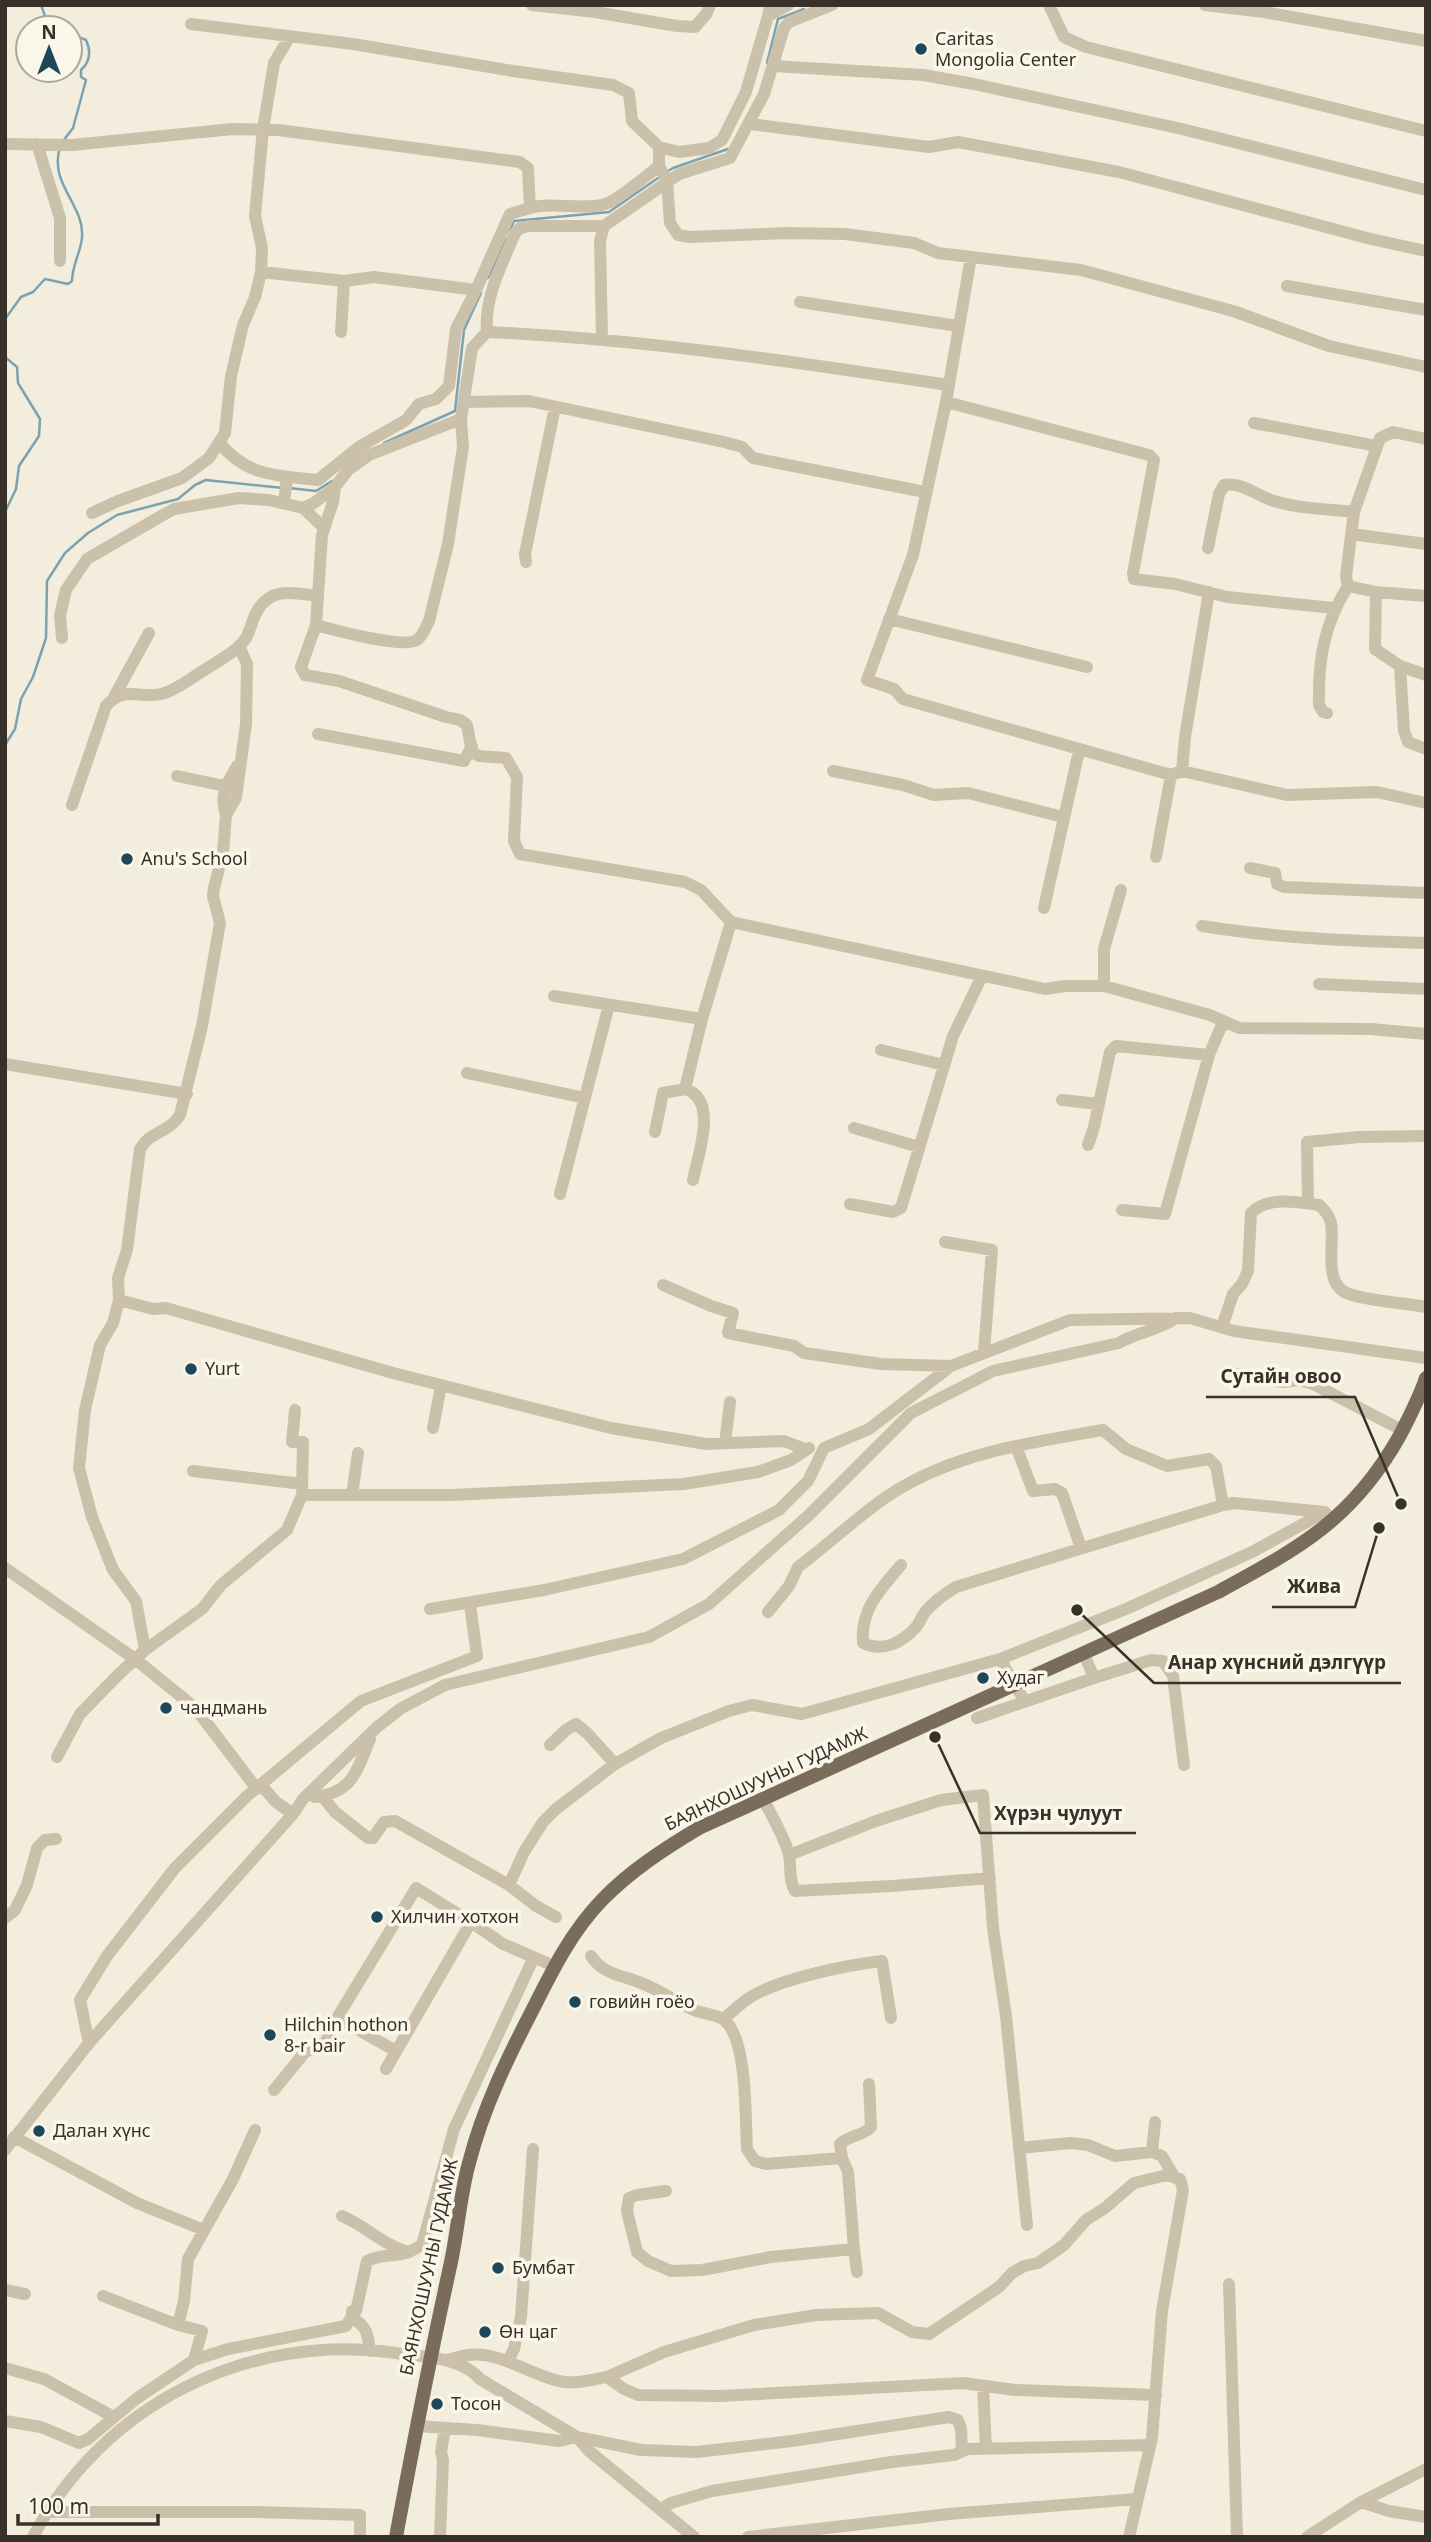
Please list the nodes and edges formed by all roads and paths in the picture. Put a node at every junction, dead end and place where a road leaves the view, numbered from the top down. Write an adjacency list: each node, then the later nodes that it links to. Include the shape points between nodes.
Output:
1 (532, 5): 2 (street, via 695,27)
2 (710, 5)
3 (788, 5): 7 (street)
4 (832, 5): 11 (street, via 789,22)
5 (1049, 5): 14 (street, via 1064,37 1086,47)
6 (1205, 5): 10 (street)
7 (769, 10): 17 (street, via 746,92 722,140 709,148 679,152)
8 (191, 24): 9 (street)
9 (290, 36): 13 (street, via 274,63); 17 (street, via 613,85 629,93 632,121)
10 (1426, 41)
11 (774, 66): 12 (street); 19 (street, via 923,75 974,84 1182,129)
12 (750, 124): 18 (street, via 730,158 679,174); 22 (street, via 929,147 958,142 1119,172)
13 (263, 129): 16 (street); 20 (street, via 520,162 528,168); 25 (street, via 256,216)
14 (1426, 131)
15 (5, 144): 16 (street)
16 (37, 144): 24 (street, via 60,218)
17 (659, 147): 18 (street)
18 (663, 174): 20 (street, via 606,204); 21 (street); 23 (street, via 670,223 678,235 845,234 914,243 938,253)
19 (1426, 190)
20 (530, 208): 28 (street, via 510,214)
21 (604, 226): 33 (street, via 520,228 492,290 485,315); 34 (street, via 600,241)
22 (1426, 251)
23 (971, 257): 31 (street); 35 (street, via 1081,270 1233,311 1329,346)
24 (60, 261)
25 (261, 272): 26 (street); 43 (street, via 243,325 225,433)
26 (344, 281): 28 (street, via 374,277); 32 (street)
27 (1287, 286): 30 (street)
28 (476, 290): 46 (street, via 456,329 449,386 318,480)
29 (800, 302): 31 (street)
30 (1426, 310)
31 (958, 326): 36 (street)
32 (341, 332)
33 (487, 332): 34 (street); 37 (street, via 472,348)
34 (602, 340): 36 (street, via 835,367)
35 (1426, 367)
36 (948, 386): 38 (street)
37 (464, 402): 39 (street, via 529,401); 40 (street)
38 (946, 402): 47 (street); 57 (street, via 1149,455 1154,460 1134,579)
39 (555, 407): 47 (street, via 724,442 742,447 753,458); 55 (street)
40 (461, 419): 45 (street, via 369,455 348,470); 63 (street, via 463,447 448,544 429,621 417,640 380,640)
41 (1254, 424): 44 (street)
42 (1426, 439): 44 (street, via 1393,432 1380,438)
43 (219, 442): 46 (street, via 231,458); 50 (street, via 209,458 182,478)
44 (1377, 446): 49 (street)
45 (335, 488): 48 (street); 51 (street)
46 (286, 489): 48 (street); 65 (street, via 174,509 87,559 66,590 60,615)
47 (925, 492): 62 (street, via 913,555)
48 (303, 508): 51 (street)
49 (1354, 512): 52 (street); 54 (street, via 1271,500 1233,483 1224,485)
50 (92, 513)
51 (324, 528): 59 (street)
52 (1351, 534): 53 (street); 56 (street)
53 (1426, 544)
54 (1208, 548)
55 (526, 562)
56 (1348, 586): 58 (street); 61 (street)
57 (1209, 592): 61 (street); 78 (street)
58 (1376, 592): 60 (street); 67 (street, via 1375,649)
59 (317, 596): 63 (street); 66 (street, via 273,594 258,610)
60 (1426, 596)
61 (1334, 608): 71 (street, via 1320,666 1319,705)
62 (888, 619): 68 (street); 75 (street, via 867,680 871,683 894,689 903,699)
63 (316, 625): 73 (street, via 301,667 305,675 340,681 460,720 467,725)
64 (149, 634): 70 (street)
65 (62, 638)
66 (239, 646): 70 (street, via 163,693); 76 (street, via 248,678)
67 (1400, 666): 69 (street); 74 (street, via 1404,730 1408,742)
68 (1087, 667)
69 (1426, 675)
70 (114, 697): 82 (street, via 106,706)
71 (1327, 713)
72 (318, 734): 73 (street, via 464,761)
73 (472, 747): 90 (street, via 479,756 506,758 517,778 514,841 520,854 685,883 701,890)
74 (1426, 749)
75 (1079, 751): 78 (street); 84 (street)
76 (242, 756): 80 (street); 83 (street, via 236,798)
77 (833, 771): 84 (street, via 934,795 968,793)
78 (1176, 773): 81 (street, via 1287,795 1377,792); 85 (street)
79 (177, 776): 80 (street)
80 (225, 786): 83 (street, via 222,804)
81 (1426, 803)
82 (72, 805)
83 (226, 815): 108 (street, via 214,896 220,923)
84 (1063, 817): 89 (street)
85 (1156, 858)
86 (1250, 868): 88 (street, via 1275,873 1277,884 1284,887)
87 (1122, 890): 95 (street, via 1104,949)
88 (1426, 894)
89 (1044, 908)
90 (731, 922): 93 (street); 99 (street)
91 (1202, 926): 92 (street, via 1314,940)
92 (1426, 943)
93 (982, 976): 95 (street, via 1045,989); 105 (street)
94 (1319, 984): 96 (street)
95 (1104, 986): 100 (street)
96 (1426, 989)
97 (554, 996): 98 (street)
98 (609, 1005): 99 (street); 109 (street)
99 (702, 1019): 107 (street)
100 (1223, 1022): 101 (street, via 1257,1030 1371,1029); 103 (street)
101 (1426, 1034)
102 (881, 1050): 105 (street)
103 (1209, 1055): 111 (street, via 1116,1046 1110,1052); 121 (street, via 1165,1214)
104 (5, 1064): 108 (street)
105 (944, 1065): 116 (street)
106 (467, 1073): 109 (street)
107 (685, 1089): 113 (street, via 663,1093); 117 (street, via 702,1101 705,1117)
108 (187, 1094): 124 (street, via 174,1125 146,1139 140,1149 127,1250 118,1278)
109 (585, 1098): 118 (street)
110 (1062, 1100): 111 (street)
111 (1099, 1104): 115 (street)
112 (854, 1128): 116 (street)
113 (655, 1132)
114 (1426, 1136): 119 (street, via 1307,1142)
115 (1087, 1145)
116 (919, 1147): 120 (street, via 901,1208 893,1212)
117 (693, 1180)
118 (560, 1194)
119 (1308, 1203): 125 (street, via 1327,1213 1332,1272 1347,1294); 127 (street, via 1272,1202 1258,1205 1251,1213 1248,1271 1233,1294)
120 (850, 1204)
121 (1122, 1210)
122 (945, 1242): 128 (street, via 992,1250)
123 (663, 1285): 130 (street, via 733,1313 728,1333 794,1346 804,1353 881,1364)
124 (119, 1300): 133 (street, via 166,1308); 156 (street, via 100,1345 85,1410 79,1468 113,1570 136,1601)
125 (1426, 1307)
126 (1176, 1318): 127 (street); 128 (street, via 1070,1320); 163 (street, via 1119,1343 993,1371 911,1413 809,1515 709,1604 649,1637 445,1685)
127 (1222, 1328): 129 (street)
128 (984, 1352): 130 (street)
129 (1426, 1358)
130 (951, 1366): 141 (street, via 869,1429)
131 (1235, 1374): 138 (street, via 1313,1384)
132 (1426, 1378): 134 (main road, БАЯНХОШУУНЫ ГУДАМЖ)
133 (441, 1386): 137 (street); 139 (street, via 611,1428)
134 (1423, 1397): 138 (main road, БАЯНХОШУУНЫ ГУДАМЖ)
135 (730, 1402): 139 (street)
136 (295, 1410): 145 (street, via 292,1442 303,1442)
137 (433, 1428)
138 (1402, 1430): 148 (main road, БАЯНХОШУУНЫ ГУДАМЖ, via 1366,1488)
139 (725, 1443): 142 (street, via 784,1441)
140 (1016, 1446): 147 (street, via 1103,1430 1126,1449 1167,1466 1209,1459 1216,1466); 150 (street, via 1033,1491 1060,1490); 155 (street, via 956,1461 903,1486 798,1567)
141 (824, 1448): 142 (street); 153 (street, via 808,1481 779,1510 683,1559)
142 (806, 1449): 146 (street, via 758,1472 684,1484)
143 (358, 1453): 146 (street)
144 (193, 1471): 145 (street)
145 (302, 1490): 146 (street); 156 (street, via 287,1530 221,1585 202,1609)
146 (352, 1495)
147 (1223, 1505): 149 (street); 150 (street)
148 (1343, 1511): 149 (street); 157 (main road, БАЯНХОШУУНЫ ГУДАМЖ, via 1314,1536 1218,1592)
149 (1324, 1512): 158 (street, via 1252,1552)
150 (1081, 1548): 151 (street, via 956,1587 942,1595 903,1637 886,1648 873,1648 863,1643 867,1612)
151 (901, 1565)
152 (5, 1568): 156 (street)
153 (470, 1604): 154 (street); 160 (street, via 477,1656)
154 (430, 1609)
155 (768, 1612)
156 (140, 1654): 167 (street, via 80,1714); 170 (street, via 199,1713)
157 (1084, 1654): 159 (street); 161 (main road, БАЯНХОШУУНЫ ГУДАМЖ)
158 (1000, 1659): 161 (street); 168 (street, via 802,1714 752,1705 729,1711 661,1738)
159 (1094, 1678): 162 (street); 169 (street, via 1151,1660 1163,1661 1173,1675)
160 (415, 1679): 163 (street); 170 (street, via 361,1700)
161 (1017, 1684): 162 (street); 173 (main road, БАЯНХОШУУНЫ ГУДАМЖ)
162 (1024, 1700): 164 (street)
163 (400, 1709): 165 (street)
164 (977, 1718)
165 (373, 1732): 171 (street, via 353,1779); 172 (street)
166 (550, 1745): 168 (street, via 576,1724)
167 (57, 1757)
168 (615, 1764): 178 (street, via 543,1822)
169 (1184, 1765)
170 (259, 1787): 174 (street); 188 (street, via 175,1868 107,1956 80,2000)
171 (322, 1797): 172 (street); 178 (street, via 368,1838 373,1838 384,1822 395,1821)
172 (303, 1799): 174 (street)
173 (763, 1799): 176 (street); 184 (main road, БАЯНХОШУУНЫ ГУДАМЖ, via 699,1828 645,1862 594,1909)
174 (293, 1814): 188 (street)
175 (56, 1839): 180 (street, via 37,1848 27,1885 15,1910)
176 (789, 1855): 177 (street, via 795,1891); 177 (street, via 941,1800 983,1795)
177 (990, 1878): 197 (street)
178 (509, 1885): 179 (street)
179 (556, 1917)
180 (5, 1919)
181 (471, 1922): 183 (street); 185 (street, via 416,1888); 189 (street)
182 (591, 1956): 187 (street, via 610,1973)
183 (534, 1958): 184 (street); 207 (street, via 454,2129 422,2245)
184 (554, 1966): 216 (main road, БАЯНХОШУУНЫ ГУДАМЖ, via 491,2095 468,2164)
185 (337, 2018): 189 (street); 192 (street, via 326,2041 305,2052)
186 (891, 2018): 187 (street, via 882,1961 766,1989)
187 (723, 2019): 200 (street, via 741,2049 747,2148 755,2161 776,2165)
188 (89, 2043): 195 (street)
189 (396, 2051): 190 (street)
190 (386, 2069)
191 (869, 2084): 200 (street, via 871,2127 840,2144)
192 (274, 2090)
193 (1155, 2122): 199 (street)
194 (255, 2130): 205 (street)
195 (13, 2137): 198 (street); 205 (street, via 137,2203)
196 (533, 2148): 218 (street, via 521,2317)
197 (1019, 2148): 199 (street, via 1071,2143 1115,2156); 204 (street)
198 (5, 2150)
199 (1152, 2152): 201 (street, via 1162,2156)
200 (842, 2158): 206 (street, via 848,2172)
201 (1175, 2178): 220 (street, via 1167,2175 1134,2183 1086,2220 1064,2245 1038,2263 1012,2273 999,2287 929,2334 912,2332 878,2313 816,2315 754,2325 664,2352); 222 (street, via 1180,2179 1183,2190 1162,2311)
202 (666, 2191): 206 (street, via 629,2198 627,2211 637,2252 671,2271)
203 (342, 2216): 207 (street, via 396,2249)
204 (1027, 2225)
205 (204, 2230): 214 (street, via 187,2259)
206 (854, 2249): 208 (street)
207 (409, 2252): 213 (street, via 367,2261)
208 (857, 2272)
209 (1229, 2284): 246 (street)
210 (5, 2290): 211 (street)
211 (25, 2294)
212 (103, 2296): 214 (street)
213 (351, 2318): 215 (street, via 368,2332); 217 (street, via 342,2328 228,2349)
214 (178, 2325): 217 (street, via 202,2331)
215 (370, 2351): 216 (street); 232 (street, via 285,2354 209,2375 145,2410)
216 (437, 2359): 218 (street, via 469,2355); 225 (main road, БАЯНХОШУУНЫ ГУДАМЖ); 227 (street, via 472,2370)
217 (194, 2360): 223 (street)
218 (508, 2361): 220 (street, via 554,2380)
219 (5, 2368): 223 (street, via 44,2379)
220 (607, 2377): 221 (street, via 638,2395 720,2396 963,2383)
221 (983, 2386): 222 (street); 230 (street)
222 (1156, 2396): 229 (street)
223 (114, 2417): 228 (street)
224 (5, 2421): 228 (street, via 41,2427)
225 (417, 2426): 226 (street); 241 (main road, БАЯНХОШУУНЫ ГУДАМЖ)
226 (445, 2428): 227 (street, via 559,2441); 242 (street)
227 (577, 2437): 231 (street, via 641,2450 697,2452 949,2417 960,2424); 236 (street)
228 (79, 2443): 232 (street)
229 (1150, 2445): 230 (street); 234 (street)
230 (986, 2448): 231 (street)
231 (962, 2450): 236 (street, via 954,2455 712,2491)
232 (77, 2469): 237 (street)
233 (1426, 2469): 235 (street)
234 (1137, 2499): 244 (street); 245 (street)
235 (1361, 2502): 238 (street); 247 (street)
236 (661, 2509): 243 (street)
237 (46, 2512): 239 (street); 240 (street, via 360,2515)
238 (1426, 2517)
239 (33, 2537)
240 (360, 2537)
241 (396, 2537)
242 (440, 2537)
243 (694, 2537)
244 (748, 2537)
245 (1129, 2537)
246 (1237, 2537)
247 (1307, 2537)

